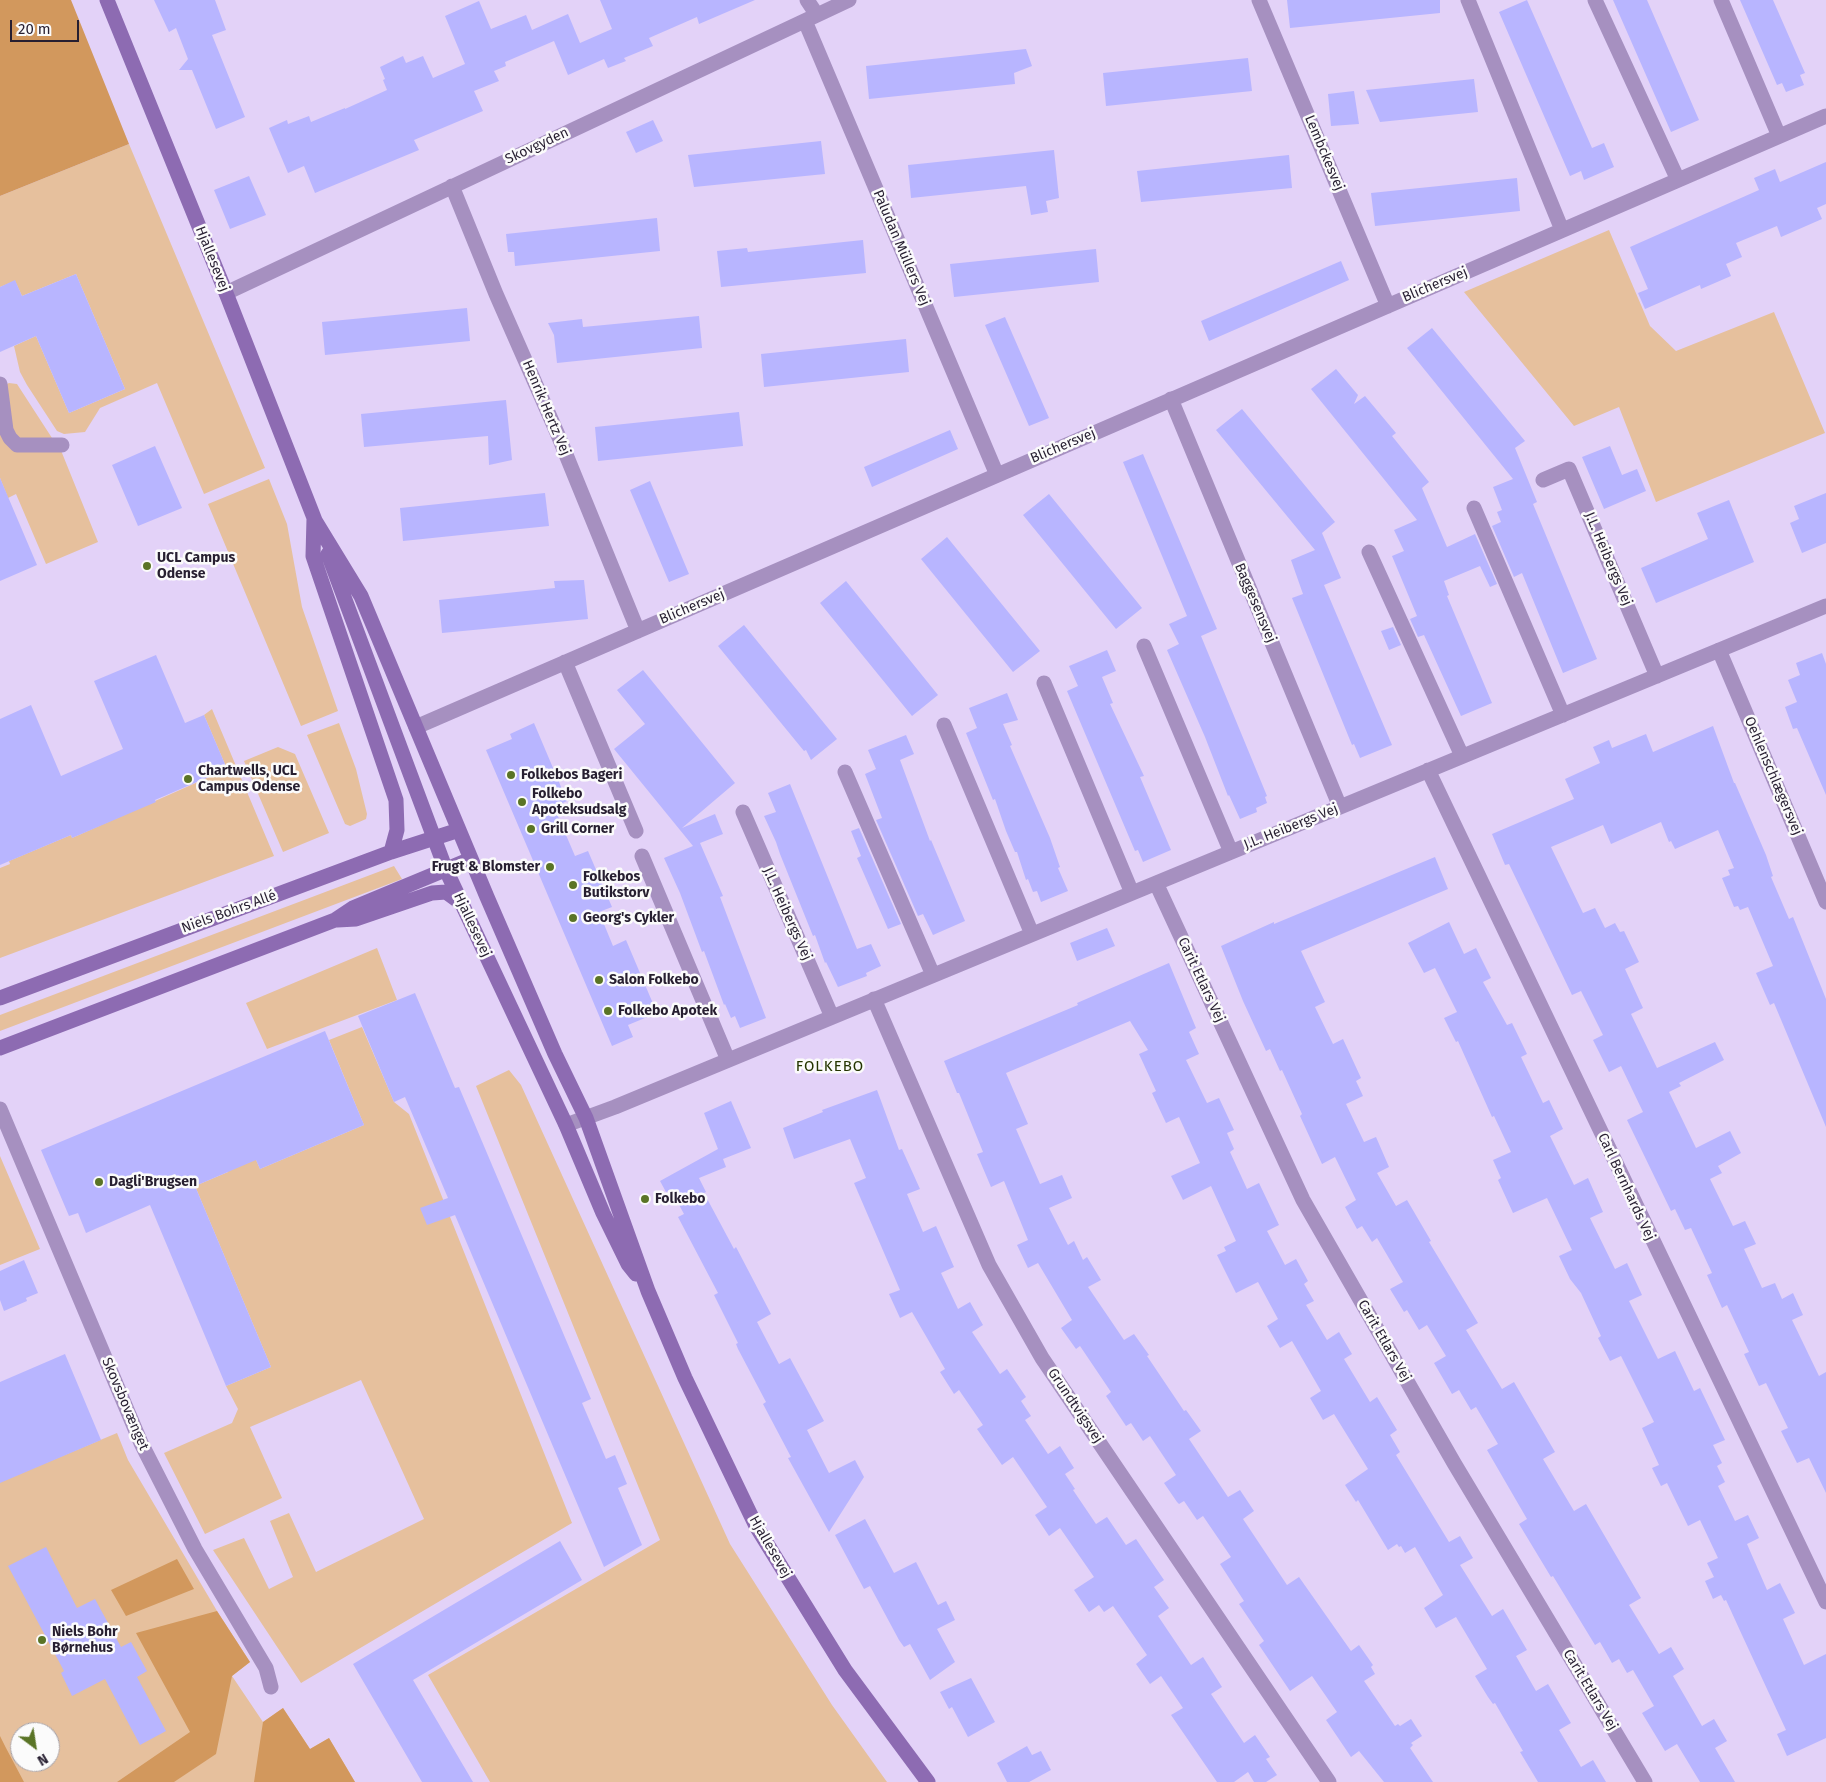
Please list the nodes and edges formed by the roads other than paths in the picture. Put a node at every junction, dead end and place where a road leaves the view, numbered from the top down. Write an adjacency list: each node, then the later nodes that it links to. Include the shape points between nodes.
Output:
1 (107, 0): 14 (main road, Hjallesevej)
2 (808, 0): 8 (street, Paludan Müllers Vej)
3 (849, 0): 8 (street, Skovgyden)
4 (1260, 0): 15 (street, Lembckesvej)
5 (1468, 0): 13 (street)
6 (1596, 0): 11 (street)
7 (1721, 0): 10 (street)
8 (811, 18): 12 (street, Skovgyden); 19 (street, Paludan Müllers Vej)
9 (1826, 116): 10 (street, Blichersvej)
10 (1779, 136): 11 (street, Blichersvej)
11 (1678, 180): 13 (street, Blichersvej)
12 (452, 186): 14 (street, Skovgyden); 25 (street, Henrik Hertz Vej)
13 (1562, 230): 15 (street, Blichersvej)
14 (226, 294): 22 (main road, Hjallesevej)
15 (1388, 306): 17 (street, Blichersvej)
16 (0, 384): 18 (street, via 6,430 17,445)
17 (1171, 399): 19 (street, Blichersvej); 37 (street, Baggesensvej)
18 (62, 445)
19 (997, 475): 25 (street, Blichersvej)
20 (1543, 480): 29 (street, J.L. Heibergs Vej, via 1569,469)
21 (1474, 508): 31 (street)
22 (314, 519): 33 (main road, Hjallesevej, via 361,596); 41 (main road, Hjallesevej); 42 (main road, via 313,556 396,800 397,830)
23 (1369, 552): 34 (street)
24 (1826, 606): 27 (street, J.L. Heibergs Vej)
25 (638, 631): 28 (street, Blichersvej)
26 (1144, 646): 43 (street, J.L. Heibergs Vej)
27 (1719, 650): 29 (street, J.L. Heibergs Vej); 49 (street, Oehlenschlægersvej)
28 (565, 662): 33 (street, Blichersvej); 40 (street)
29 (1657, 676): 31 (street, J.L. Heibergs Vej)
30 (1044, 683): 48 (street)
31 (1563, 714): 34 (street, J.L. Heibergs Vej)
32 (944, 725): 52 (street)
33 (416, 727): 39 (main road, Hjallesevej)
34 (1462, 756): 35 (street, J.L. Heibergs Vej)
35 (1428, 770): 37 (street, J.L. Heibergs Vej); 63 (street, Carl Bernhards Vej)
36 (845, 772): 53 (street)
37 (1340, 807): 43 (street, J.L. Heibergs Vej)
38 (742, 812): 56 (street, J.L. Heibergs Vej)
39 (459, 830): 41 (main road, Niels Bohrs Allé); 45 (main road, Hjallesevej)
40 (636, 831)
41 (433, 838): 42 (main road, Niels Bohrs Allé); 46 (main road, Hjallesevej)
42 (391, 852): 54 (main road, Niels Bohrs Allé)
43 (1231, 852): 47 (street, J.L. Heibergs Vej)
44 (642, 856): 58 (street)
45 (471, 859): 46 (main road); 60 (main road, Hjallesevej)
46 (446, 870): 50 (main road, Hjallesevej); 51 (main road, via 353,908)
47 (1156, 883): 48 (street, J.L. Heibergs Vej); 67 (street, Carit Etlars Vej, via 1303,1200 1454,1463)
48 (1132, 893): 52 (street, J.L. Heibergs Vej)
49 (1826, 902)
50 (461, 904): 51 (main road, via 446,892 432,892 356,919); 61 (main road, Hjallesevej)
51 (335, 920): 57 (main road)
52 (1032, 934): 53 (street, J.L. Heibergs Vej)
53 (933, 975): 55 (street, J.L. Heibergs Vej)
54 (0, 998)
55 (874, 999): 56 (street, J.L. Heibergs Vej); 66 (street, Grundtvigsvej, via 989,1265 1042,1358)
56 (832, 1017): 58 (street, J.L. Heibergs Vej)
57 (0, 1048)
58 (728, 1060): 60 (street, J.L. Heibergs Vej)
59 (0, 1109): 64 (street, Skovsbovænget, via 141,1444 195,1549 266,1668)
60 (586, 1118): 61 (street, J.L. Heibergs Vej); 62 (main road, Hjallesevej)
61 (566, 1125): 62 (main road, Hjallesevej, via 603,1213 624,1255)
62 (648, 1290): 65 (main road, Hjallesevej, via 685,1378 756,1526 845,1670)
63 (1826, 1602)
64 (271, 1687)
65 (928, 1782)
66 (1329, 1782)
67 (1645, 1782)

